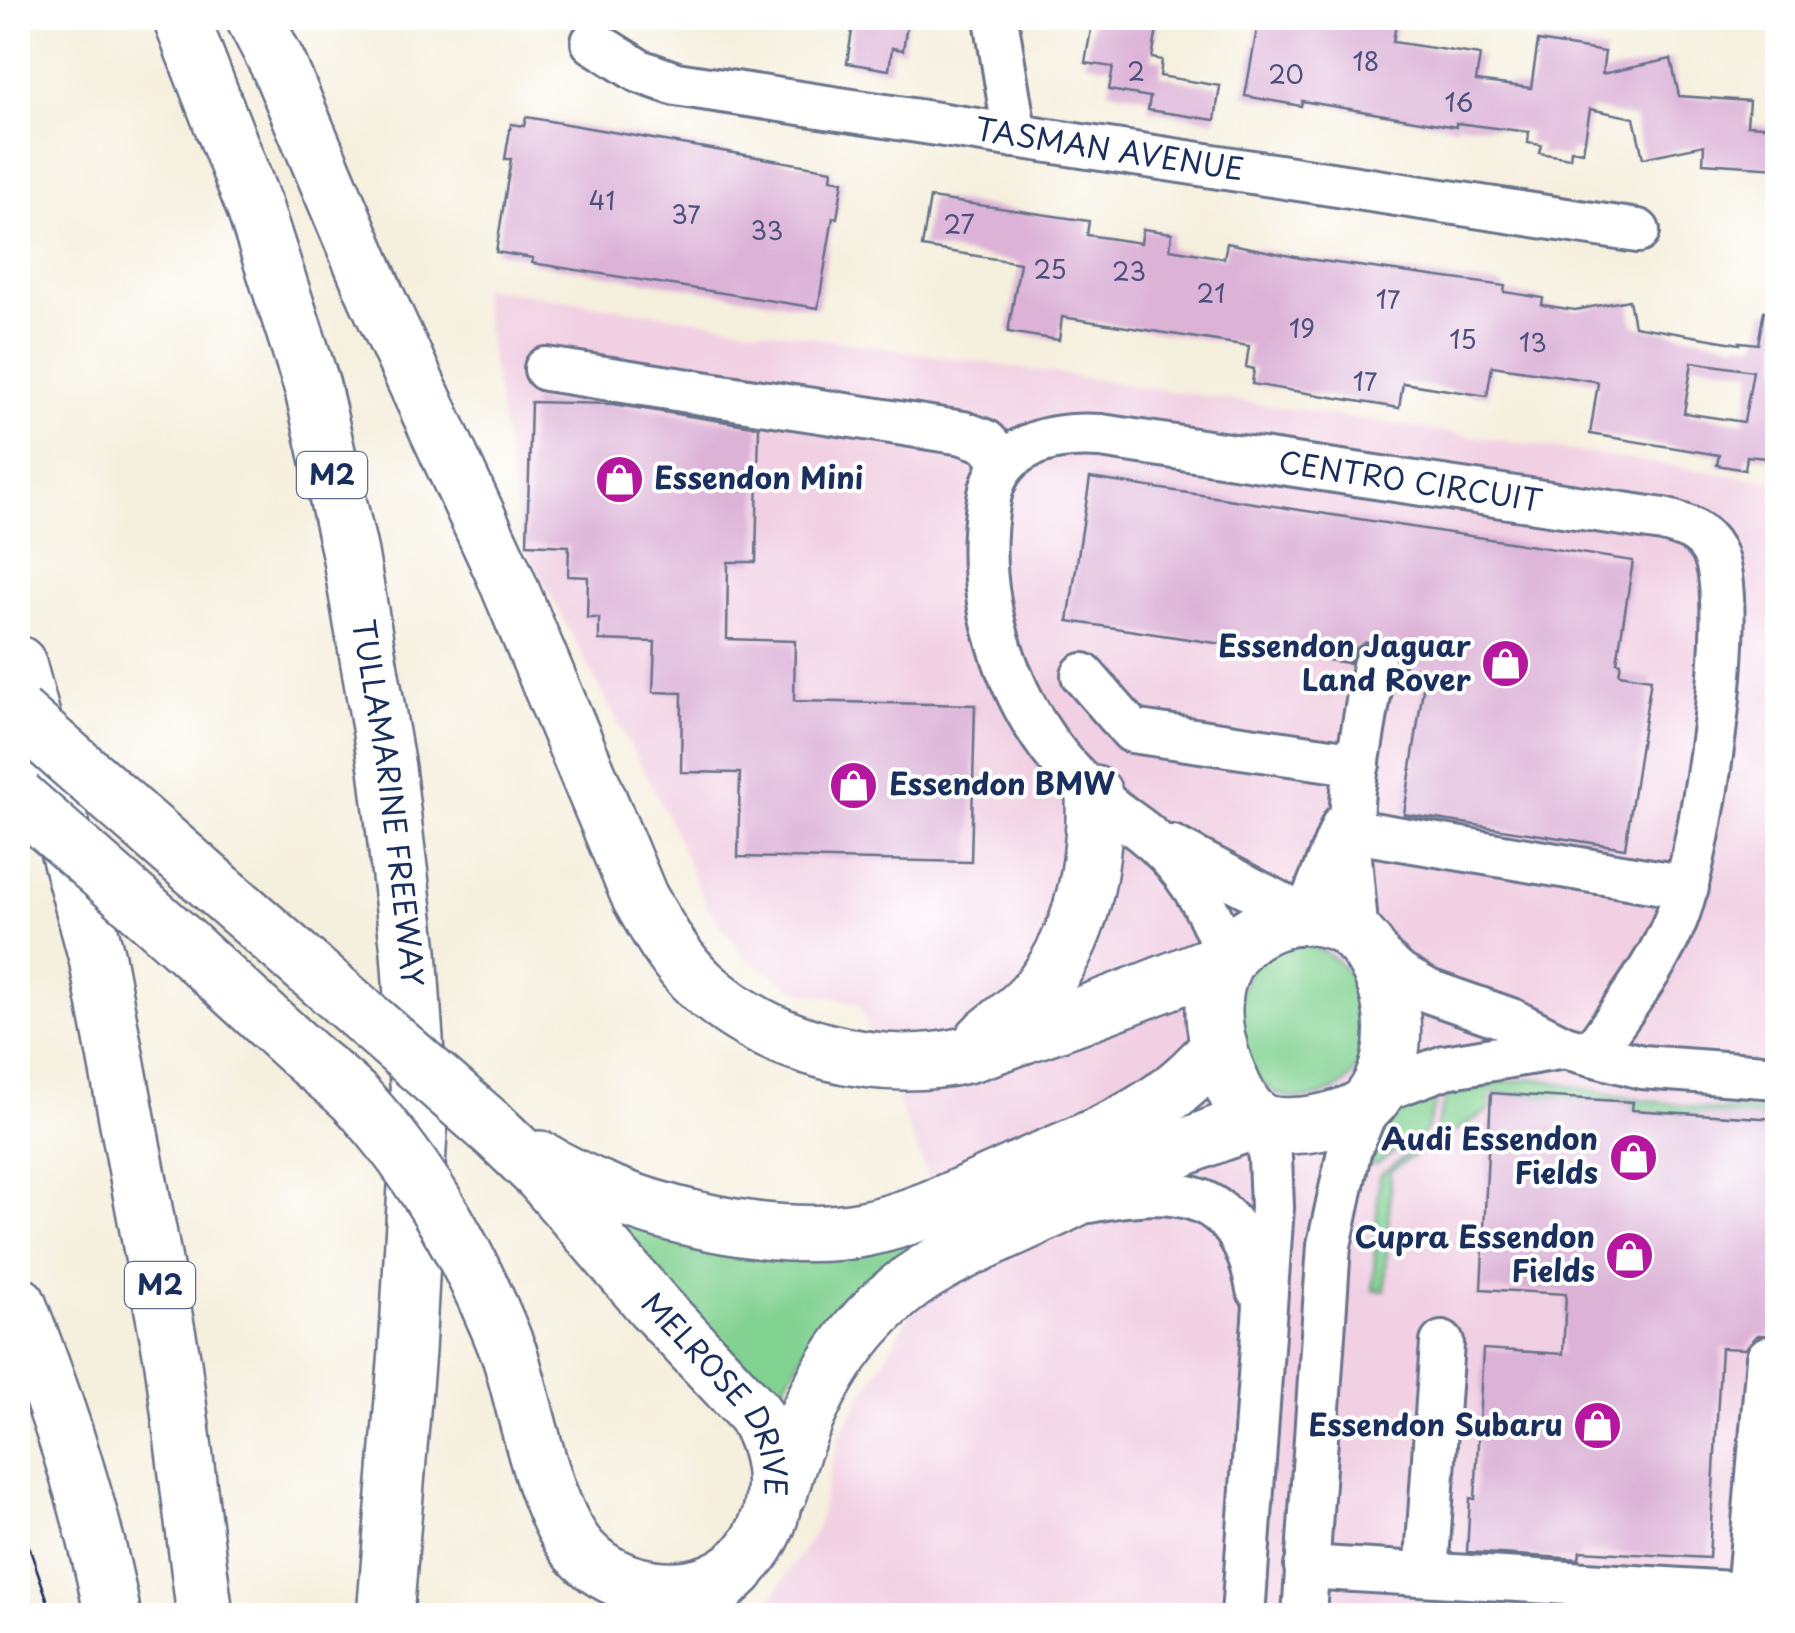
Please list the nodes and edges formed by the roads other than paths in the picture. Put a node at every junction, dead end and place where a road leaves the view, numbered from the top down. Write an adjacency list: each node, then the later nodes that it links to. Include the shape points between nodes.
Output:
1 (182, 18): 41 (main road, TULLAMARINE FREEWAY / M2, via 255,209 312,386 350,553 387,768 420,1114)
2 (254, 18): 23 (main road, via 504,574 609,830 667,945 736,1012 797,1041 881,1060)
3 (996, 18): 5 (street)
4 (593, 42): 5 (street, TASMAN AVENUE, via 639,71 676,84)
5 (1015, 136): 6 (street, TASMAN AVENUE)
6 (1638, 231)
7 (546, 369): 8 (street, via 963,433 984,441)
8 (1005, 462): 13 (street, via 991,488 986,526 992,626 1033,717); 17 (street, CENTRO CIRCUIT, via 1052,436 1101,436 1690,528 1718,563 1722,638)
9 (18, 664): 40 (main road, M2, via 98,958 173,1363)
10 (1374, 666): 15 (street)
11 (1083, 675): 15 (street, via 1132,731)
12 (18, 714): 27 (main road, MELROSE DRIVE, bridge)
13 (1094, 794): 16 (street); 23 (main road, via 1093,849 1065,953 1036,995)
14 (18, 798): 34 (main road, bridge, via 355,1098 424,1188 465,1256 510,1356 566,1531 592,1563 626,1582 673,1589)
15 (1351, 804): 17 (street); 18 (street); 19 (street, via 1349,856)
16 (1145, 833): 18 (street); 20 (street, via 1200,894)
17 (1687, 887): 22 (street, CENTRO CIRCUIT, via 1658,955)
18 (1304, 916): 19 (main road, via 1338,922); 20 (main road, via 1260,930)
19 (1362, 942): 22 (street, via 1428,991); 25 (main road, via 1382,971 1392,1016 1388,1059)
20 (1226, 958): 21 (main road, via 1214,993); 23 (main road)
21 (1219, 1046): 26 (main road, via 1232,1084); 27 (main road, via 1182,1087 1143,1113 864,1229 789,1233 688,1217 551,1166)
22 (1578, 1051): 24 (street, via 1658,1068); 25 (street, via 1446,1067)
23 (965, 1055)
24 (1778, 1077)
25 (1372, 1096): 26 (main road, via 1352,1113 1326,1120 1292,1126); 36 (street, via 1346,1163 1329,1245)
26 (1261, 1121): 28 (main road, via 1154,1158); 30 (street, via 1272,1208)
27 (494, 1131): 33 (main road, MELROSE DRIVE, via 754,1413 773,1461)
28 (1056, 1208): 30 (street, via 1152,1194 1206,1203 1242,1234); 33 (main road, via 939,1264 872,1314 808,1408)
29 (18, 1304): 39 (main road, via 52,1390)
30 (1263, 1319): 38 (street)
31 (1442, 1343): 35 (street)
32 (1768, 1358): 37 (street)
33 (770, 1523): 34 (main road, MELROSE DRIVE)
34 (738, 1569): 42 (main road, MELROSE DRIVE)
35 (1426, 1574): 36 (street); 37 (street)
36 (1305, 1591): 38 (street)
37 (1763, 1595)
38 (1244, 1601)
39 (113, 1616)
40 (205, 1616)
41 (384, 1616)
42 (689, 1616)

